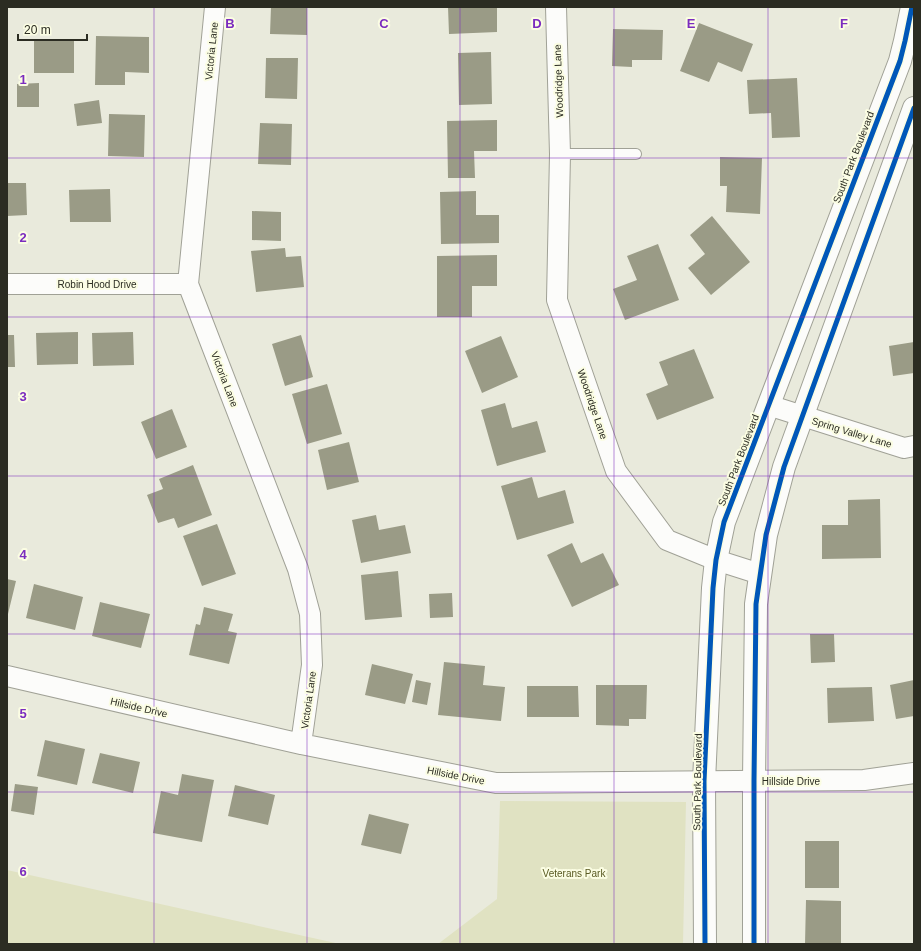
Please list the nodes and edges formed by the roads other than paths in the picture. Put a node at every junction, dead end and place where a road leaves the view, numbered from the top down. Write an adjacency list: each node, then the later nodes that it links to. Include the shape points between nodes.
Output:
1 (215, 7): 8 (street, Victoria Lane)
2 (556, 7): 5 (street, Woodridge Lane)
3 (912, 7): 9 (street, South Park Boulevard, via 900,61)
4 (914, 108): 10 (street)
5 (560, 154): 6 (lane); 12 (street, Woodridge Lane, via 557,300 616,471 667,540)
6 (636, 154)
7 (7, 284): 8 (street, Robin Hood Drive)
8 (188, 284): 15 (street, Victoria Lane, via 298,569 310,614 312,665)
9 (768, 405): 10 (street, Spring Valley Lane); 12 (street, South Park Boulevard, via 724,522)
10 (803, 416): 11 (street, Spring Valley Lane, via 904,448); 13 (street, via 774,501)
11 (914, 446)
12 (716, 560): 13 (street, Woodridge Lane); 17 (street, South Park Boulevard)
13 (760, 574): 18 (street, via 756,604)
14 (7, 676): 15 (street, Hillside Drive)
15 (301, 744): 17 (street, Hillside Drive, via 496,783)
16 (914, 773): 18 (street, Hillside Drive, via 864,780)
17 (704, 781): 18 (street, Hillside Drive); 19 (street, South Park Boulevard)
18 (754, 781): 20 (street)
19 (705, 944)
20 (754, 944)

